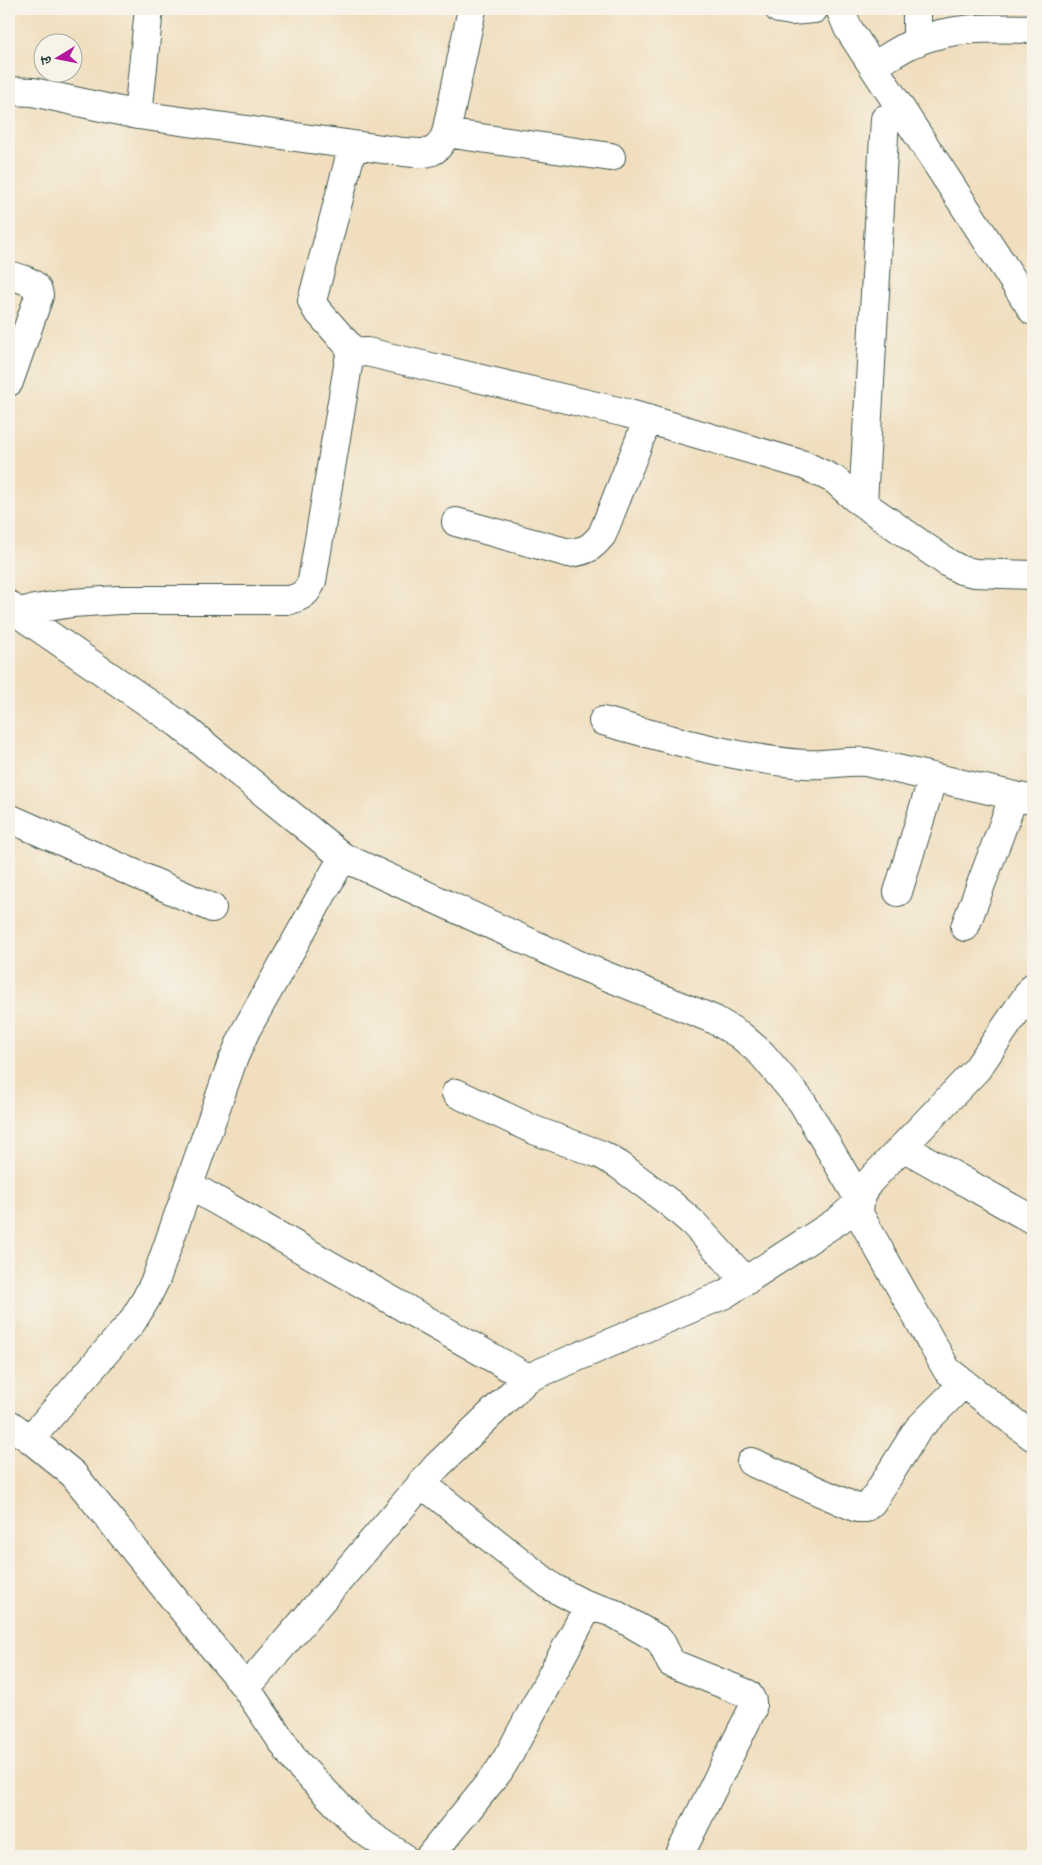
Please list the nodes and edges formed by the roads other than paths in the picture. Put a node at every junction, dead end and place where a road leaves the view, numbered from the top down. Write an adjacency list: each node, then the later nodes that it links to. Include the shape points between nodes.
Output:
1 (149, 9): 11 (street)
2 (472, 9): 13 (street)
3 (779, 9): 4 (street)
4 (814, 9)
5 (840, 9): 9 (street, via 848,28)
6 (916, 9): 8 (street)
7 (1033, 29): 8 (street, via 973,28)
8 (917, 42): 9 (street)
9 (873, 66): 12 (street)
10 (9, 91): 11 (street, via 33,92)
11 (138, 115): 14 (street)
12 (906, 117): 17 (street); 21 (street, via 885,119)
13 (446, 133): 14 (street, via 441,145 426,154); 15 (street)
14 (353, 145): 18 (street, via 312,301)
15 (611, 156)
16 (9, 275): 19 (street, via 35,286 39,296)
17 (1033, 311)
18 (355, 353): 20 (street, via 375,353); 24 (street, via 349,360 312,581 301,597 290,600 119,600)
19 (9, 382)
20 (648, 419): 21 (street, via 804,464 834,480); 22 (street, via 602,535 582,552 569,553)
21 (863, 503): 23 (street, via 961,570)
22 (456, 522)
23 (1033, 575)
24 (12, 609): 29 (street, via 179,724)
25 (603, 721): 26 (street, via 692,745 757,758 819,765 866,762)
26 (933, 777): 27 (street); 30 (street)
27 (1024, 798): 32 (street)
28 (9, 818): 31 (street)
29 (343, 858): 36 (street, via 246,1030); 37 (street, via 580,965 715,1020 740,1034 762,1054 802,1102)
30 (898, 892)
31 (212, 908)
32 (965, 927)
33 (1033, 987): 35 (street, via 976,1069)
34 (456, 1093): 39 (street, via 619,1165 694,1224)
35 (903, 1146): 37 (street, via 867,1184); 38 (street)
36 (189, 1185): 40 (street); 42 (street, via 156,1279 132,1322)
37 (860, 1201): 39 (street, via 839,1220); 41 (street, via 859,1214 947,1370)
38 (1033, 1220)
39 (746, 1281): 40 (street, via 725,1294)
40 (528, 1378): 45 (street)
41 (964, 1383): 43 (street); 44 (street, via 918,1429 865,1508 857,1508)
42 (19, 1432): 47 (street, via 73,1474)
43 (1033, 1437)
44 (751, 1462)
45 (421, 1484): 46 (street, via 542,1580); 47 (street)
46 (589, 1605): 49 (street, via 499,1771); 50 (street, via 613,1613 658,1640 671,1663 748,1694 752,1701 752,1710)
47 (246, 1688): 48 (street, via 296,1762 361,1829)
48 (402, 1856)
49 (430, 1856)
50 (679, 1856)

